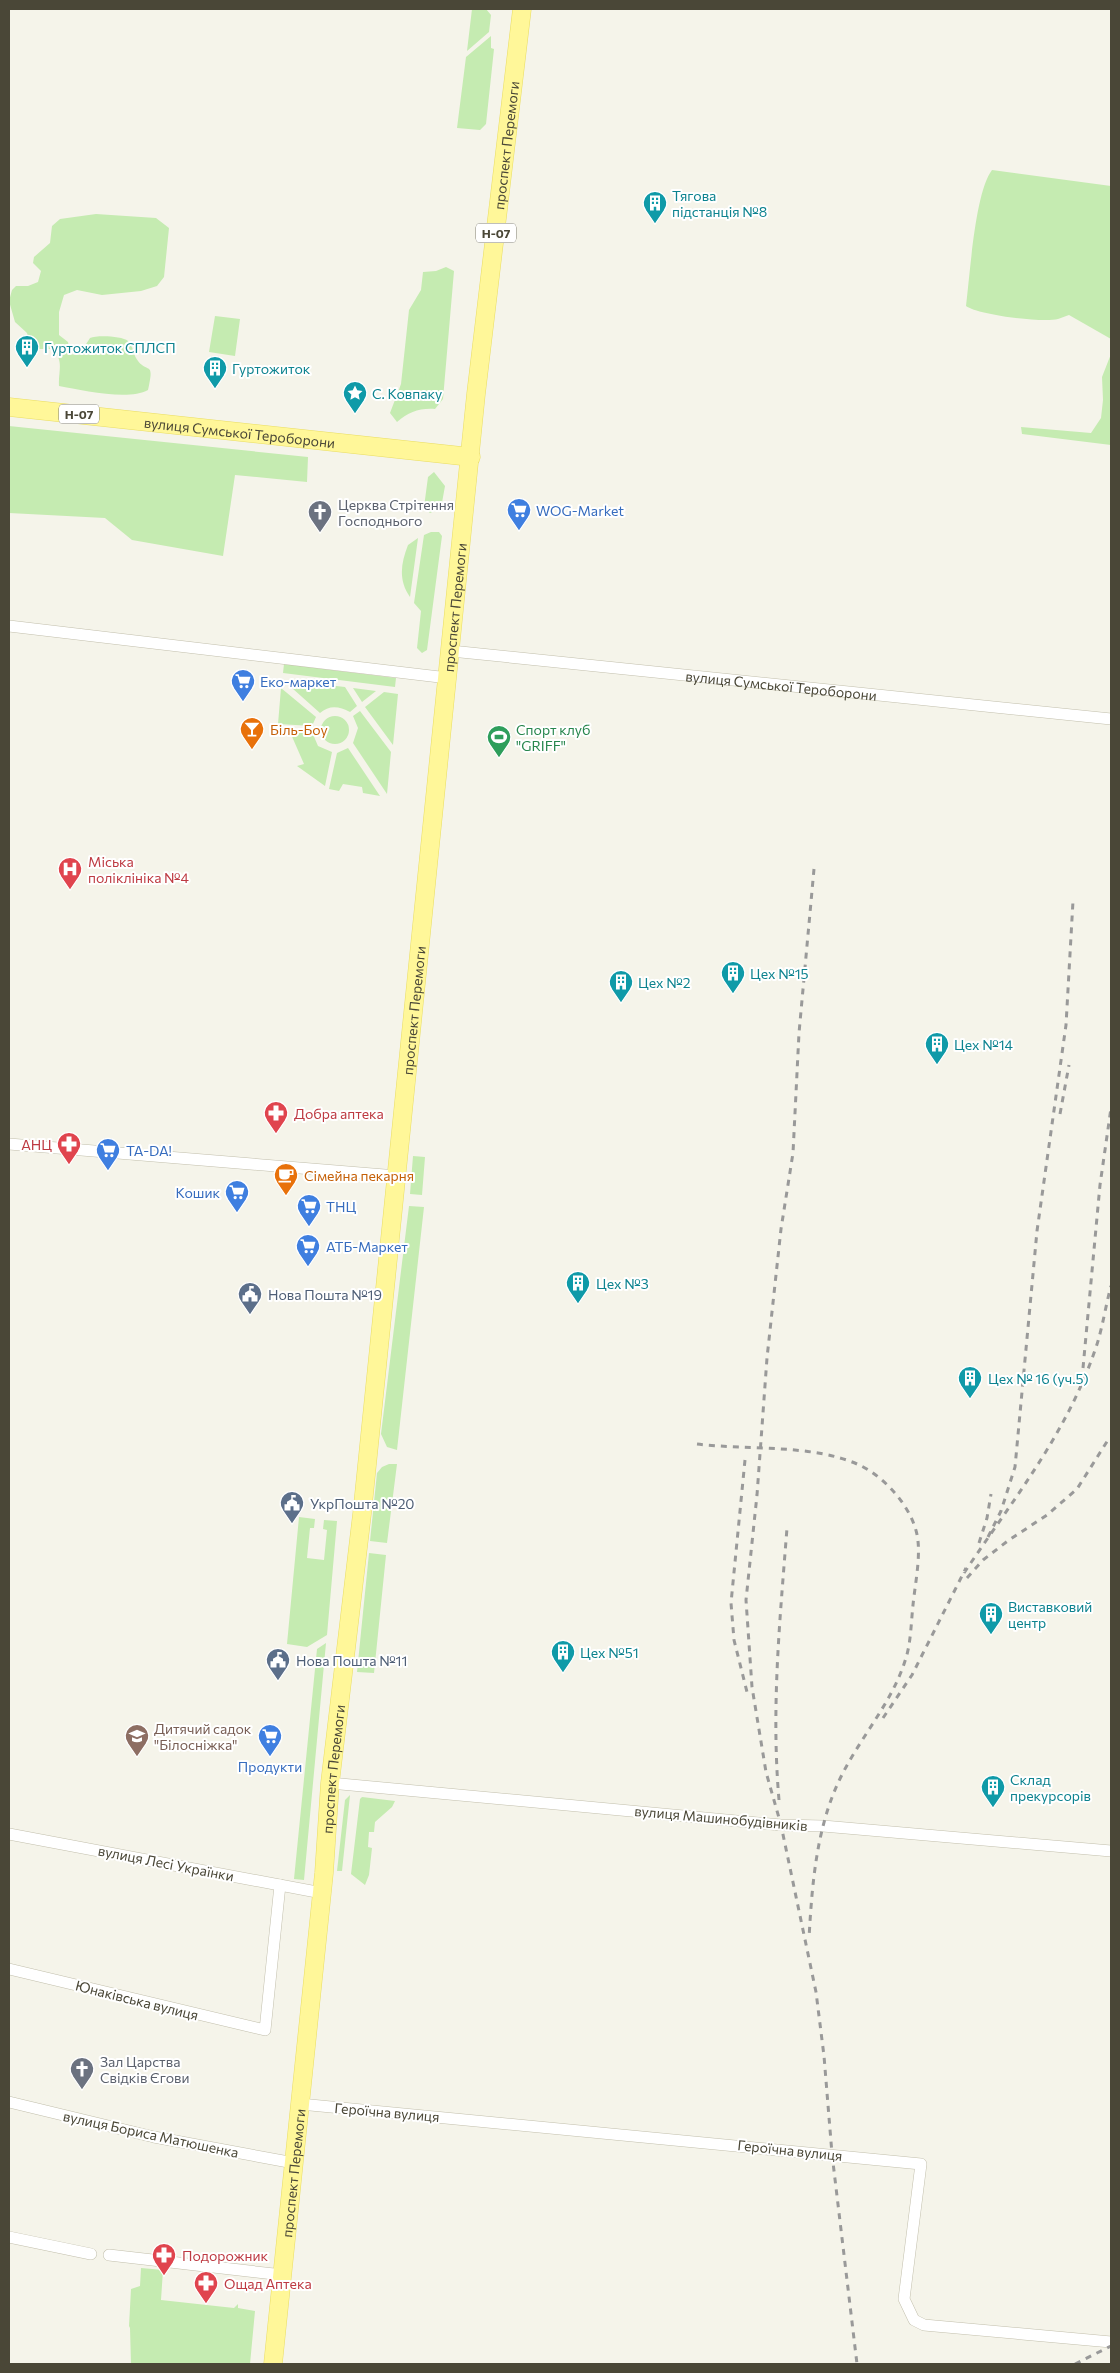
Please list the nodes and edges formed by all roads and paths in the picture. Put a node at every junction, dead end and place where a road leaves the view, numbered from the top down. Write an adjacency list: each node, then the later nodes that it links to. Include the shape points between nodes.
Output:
1 (522, 9): 3 (main road, проспект Перемоги / Н-07)
2 (9, 407): 3 (main road, вулиця Сумської Тероборони / Н-07)
3 (470, 457): 5 (main road, проспект Перемоги)
4 (9, 626): 6 (street)
5 (451, 651): 6 (main road, проспект Перемоги); 7 (street, вулиця Сумської Тероборони)
6 (448, 678): 9 (main road, проспект Перемоги)
7 (1111, 719)
8 (9, 1144): 9 (street)
9 (397, 1176): 10 (main road, проспект Перемоги)
10 (330, 1784): 12 (street, вулиця Машинобудівників); 14 (main road, проспект Перемоги)
11 (9, 1834): 13 (street, вулиця Лесі Українки)
12 (1111, 1851)
13 (280, 1885): 14 (street, вулиця Лесі Українки); 15 (street, Юнаківська вулиця, via 264,2030)
14 (322, 1892): 17 (main road, проспект Перемоги)
15 (9, 1969)
16 (9, 2102): 18 (street, вулиця Бориса Матюшенка, via 154,2137)
17 (300, 2104): 18 (main road, проспект Перемоги); 23 (street, Героїчна вулиця, via 921,2164 904,2299 914,2320 924,2325)
18 (294, 2163): 22 (main road, проспект Перемоги)
19 (9, 2237): 20 (street)
20 (91, 2254)
21 (109, 2255): 22 (street)
22 (283, 2275): 24 (main road, проспект Перемоги)
23 (1111, 2342)
24 (273, 2364)

